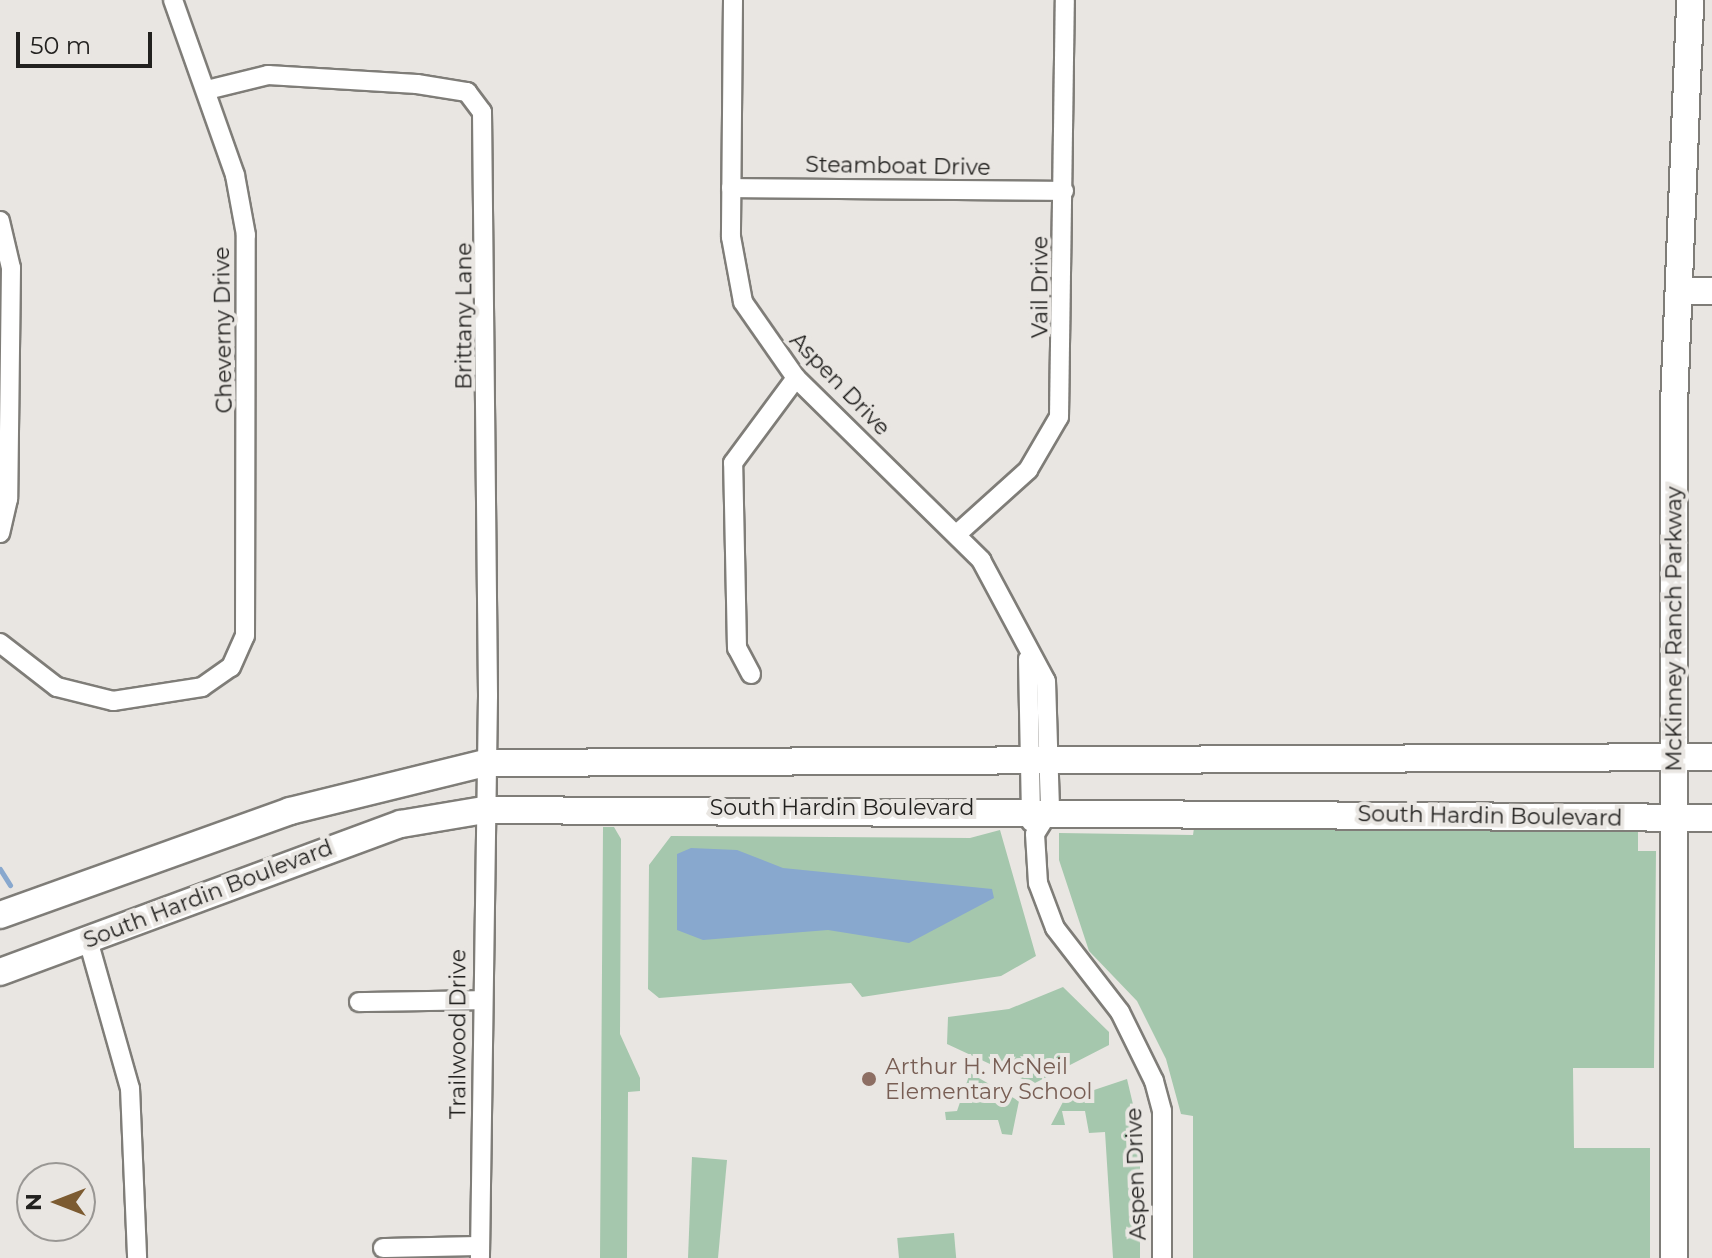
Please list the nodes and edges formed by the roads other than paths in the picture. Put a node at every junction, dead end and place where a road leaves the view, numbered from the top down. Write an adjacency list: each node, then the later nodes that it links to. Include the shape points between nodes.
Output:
1 (173, 0): 5 (street, Cheverny Drive)
2 (733, 0): 6 (street, Aspen Drive)
3 (1065, 0): 7 (street, Vail Drive)
4 (1690, 0): 9 (main road, McKinney Ranch Parkway)
5 (207, 90): 14 (street, Cheverny Drive, via 239,190 248,266 249,606 231,667 180,695 113,701 57,687); 19 (street, Brittany Lane, via 268,75 452,87 478,101 488,152)
6 (731, 188): 7 (street, Steamboat Drive); 11 (street, Aspen Drive, via 734,271 743,302)
7 (1064, 191): 13 (street, Vail Drive, via 1059,417 1028,470)
8 (0, 221): 12 (street, via 11,268 8,499)
9 (1679, 291): 10 (main road); 17 (main road, McKinney Ranch Parkway)
10 (1712, 291)
11 (796, 378): 13 (street, Aspen Drive); 15 (street, via 733,463 737,648)
12 (0, 533)
13 (957, 534): 16 (street, Aspen Drive, via 1005,598 1028,659 1046,681)
14 (0, 643)
15 (751, 674)
16 (1037, 757): 17 (main road, South Hardin Boulevard); 19 (main road, South Hardin Boulevard); 20 (street, Aspen Drive)
17 (1674, 757): 18 (main road, South Hardin Boulevard); 22 (main road, McKinney Ranch Parkway)
18 (1712, 757)
19 (486, 763): 21 (street, Brittany Lane); 24 (main road, South Hardin Boulevard, via 290,811)
20 (1038, 809): 21 (main road, South Hardin Boulevard); 22 (main road, South Hardin Boulevard); 32 (street, Aspen Drive, via 1038,883 1055,928 1120,1012 1154,1081 1162,1111)
21 (484, 810): 25 (main road, South Hardin Boulevard, via 401,824); 27 (street, Trailwood Drive)
22 (1674, 818): 23 (main road, South Hardin Boulevard); 33 (main road, McKinney Ranch Parkway)
23 (1712, 818)
24 (0, 915)
25 (88, 940): 26 (main road, South Hardin Boulevard); 31 (street, via 130,1088)
26 (0, 972)
27 (482, 1000): 28 (street); 30 (street, Trailwood Drive)
28 (359, 1002)
29 (383, 1248): 30 (street)
30 (480, 1252)
31 (137, 1258)
32 (1162, 1258)
33 (1674, 1258)

